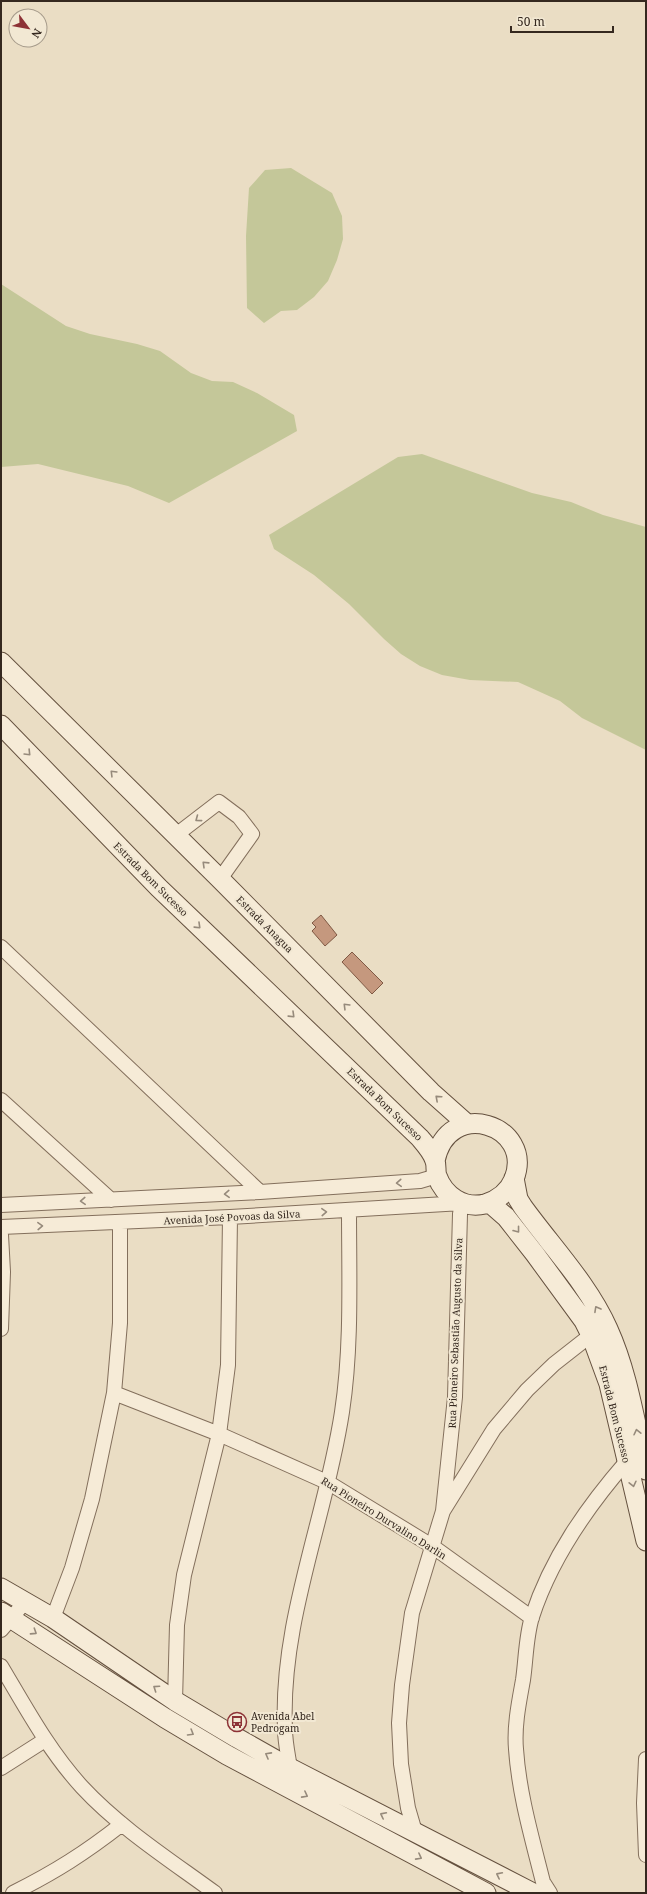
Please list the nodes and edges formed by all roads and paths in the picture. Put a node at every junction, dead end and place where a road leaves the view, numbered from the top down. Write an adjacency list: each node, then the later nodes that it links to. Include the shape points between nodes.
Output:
1 (1, 662): 3 (main road, Estrada Anagua, one-way to 1)
2 (1, 725): 8 (main road, Estrada Bom Sucesso, one-way to 8, via 159,888 420,1138)
3 (176, 835): 4 (main road, Estrada Anagua, one-way to 3); 4 (street, one-way to 3, via 252,834 239,817 219,802)
4 (220, 879): 7 (main road, Estrada Anagua, one-way to 4, via 431,1092)
5 (1, 947): 10 (street)
6 (1, 1100): 11 (street)
7 (467, 1124): 8 (main road, via 457,1128 442,1142); 9 (main road, via 486,1124 503,1133 514,1149)
8 (436, 1168): 10 (street, one-way to 10, via 420,1181); 13 (main road, Estrada Bom Sucesso, via 442,1187)
9 (514, 1178): 12 (main road, via 505,1193); 20 (main road, Estrada Bom Sucesso, via 518,1199)
10 (260, 1192): 11 (street, one-way to 11)
11 (111, 1200): 14 (street, one-way to 14)
12 (490, 1202): 13 (main road, via 481,1205); 20 (main road, Estrada Bom Sucesso, one-way to 20)
13 (462, 1203): 15 (street, Avenida José Povoas da Silva); 28 (street, Rua Pioneiro Sebastião Augusto da Silva, via 455,1397)
14 (1, 1205)
15 (349, 1210): 16 (street, Avenida José Povoas da Silva, one-way to 15); 27 (street, via 350,1318 342,1411)
16 (230, 1217): 17 (street, Avenida José Povoas da Silva); 24 (street, via 228,1365)
17 (120, 1222): 18 (street, Avenida José Povoas da Silva, one-way to 17); 23 (street, via 120,1323)
18 (1, 1227)
19 (1, 1234): 21 (street)
20 (542, 1248): 22 (main road, Estrada Bom Sucesso); 26 (main road, Estrada Bom Sucesso, one-way to 20, via 625,1376 608,1329 592,1300)
21 (1, 1329)
22 (591, 1335): 25 (main road, Estrada Bom Sucesso, via 609,1384); 28 (street, via 554,1364 527,1390 494,1429)
23 (114, 1393): 24 (street, Rua Pioneiro Durvalino Darlin); 33 (street, via 92,1499 72,1568)
24 (219, 1434): 27 (street, Rua Pioneiro Durvalino Darlin); 39 (street, via 184,1574 177,1625)
25 (627, 1461): 29 (main road, Estrada Bom Sucesso, one-way to 29); 34 (street, via 606,1484 570,1536 547,1578)
26 (646, 1470)
27 (329, 1483): 30 (street, Rua Pioneiro Durvalino Darlin); 45 (street, via 306,1568 290,1648 284,1730)
28 (443, 1511): 30 (street)
29 (646, 1541)
30 (432, 1546): 34 (street, Rua Pioneiro Durvalino Darlin); 47 (street, via 412,1614 399,1723 401,1764 408,1808)
31 (1, 1588): 32 (main road)
32 (25, 1602): 33 (main road); 35 (street)
33 (53, 1618): 36 (main road)
34 (532, 1618): 54 (street, via 518,1708 516,1747 521,1790 543,1882)
35 (4, 1620): 38 (main road, one-way to 38)
36 (108, 1656): 38 (main road); 39 (main road, one-way to 36)
37 (1, 1666): 41 (street)
38 (95, 1672): 42 (main road, one-way to 42)
39 (175, 1701): 40 (main road)
40 (237, 1738): 42 (main road, via 235,1748); 45 (main road, one-way to 40)
41 (45, 1740): 44 (street); 46 (street, via 82,1787)
42 (227, 1755): 50 (main road, one-way to 50)
43 (646, 1760): 48 (street)
44 (1, 1768)
45 (290, 1768): 47 (main road, one-way to 45)
46 (122, 1824): 51 (street, via 52,1874); 52 (street)
47 (415, 1832): 49 (main road)
48 (646, 1855)
49 (480, 1866): 50 (main road); 53 (main road, one-way to 49)
50 (478, 1889)
51 (13, 1893)
52 (215, 1893)
53 (533, 1893)
54 (550, 1893)

